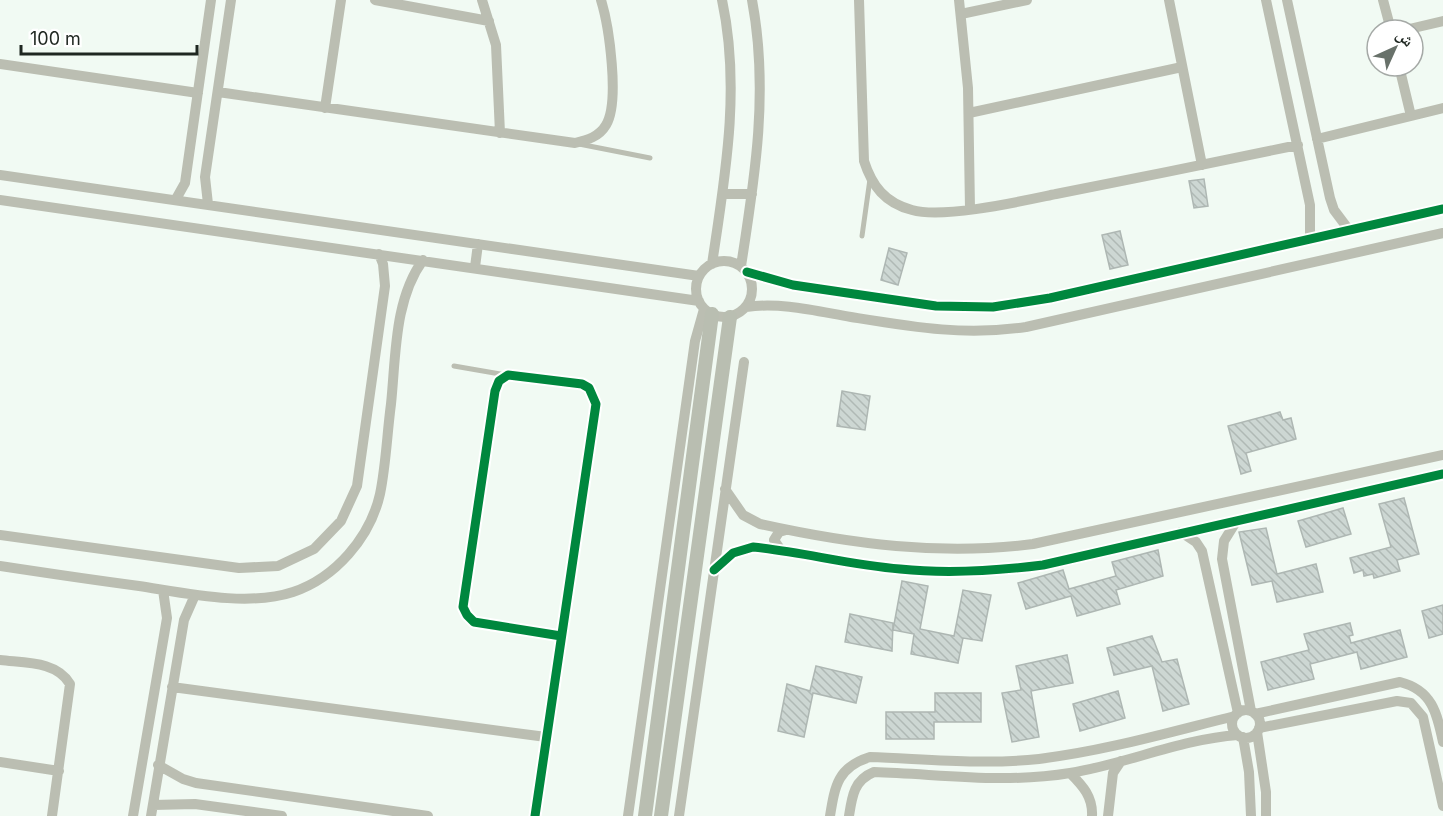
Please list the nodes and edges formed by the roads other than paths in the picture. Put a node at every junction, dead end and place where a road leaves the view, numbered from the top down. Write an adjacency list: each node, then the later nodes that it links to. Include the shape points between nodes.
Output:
1 (211, 0): 25 (street)
2 (231, 0): 24 (street)
3 (341, 0): 26 (street)
4 (375, 0): 18 (street)
5 (482, 0): 18 (street)
6 (601, 0): 32 (street, via 610,45 612,107 606,125 593,138)
7 (722, 0): 38 (street, via 731,65 728,163)
8 (752, 0): 39 (street, via 761,110)
9 (859, 0): 37 (street, via 864,161)
10 (959, 0): 16 (street)
11 (1027, 0): 16 (street)
12 (1169, 0): 22 (street)
13 (1266, 0): 33 (street)
14 (1287, 0): 31 (street)
15 (1383, 0): 17 (street)
16 (961, 14): 28 (street)
17 (1388, 18)
18 (489, 21): 30 (street, via 500,74)
19 (1443, 21): 20 (street)
20 (1425, 25)
21 (0, 64): 25 (street)
22 (1182, 67): 28 (street); 35 (street)
23 (1402, 78): 29 (street)
24 (218, 92): 26 (street); 42 (street, via 205,177)
25 (198, 93): 41 (street, via 185,183)
26 (325, 108): 30 (street)
27 (1443, 108): 29 (street)
28 (969, 114): 44 (street)
29 (1411, 116): 31 (street)
30 (500, 134): 32 (street)
31 (1317, 139): 45 (street, via 1332,204)
32 (575, 143): 34 (lane)
33 (1298, 145): 35 (street); 48 (street, via 1310,205)
34 (650, 158)
35 (1202, 165): 44 (street)
36 (0, 175): 41 (street)
37 (870, 179): 44 (street, via 889,200 915,211); 47 (lane)
38 (723, 194): 39 (street); 52 (street)
39 (752, 194): 54 (street)
40 (0, 200): 50 (street)
41 (176, 200): 42 (street)
42 (208, 204): 49 (street)
43 (1443, 208): 45 (street)
44 (970, 209)
45 (1348, 230): 48 (street)
46 (1443, 233): 56 (street, via 996,331 933,330 775,305)
47 (862, 236)
48 (1310, 239): 54 (street, via 993,308 936,306 793,285)
49 (478, 244): 53 (street); 55 (street)
50 (379, 254): 51 (street); 57 (street, via 385,275)
51 (423, 260): 53 (street); 59 (street, via 410,281)
52 (711, 264): 54 (street, via 721,261); 55 (street)
53 (475, 267): 58 (street)
54 (744, 269): 56 (street, via 753,290)
55 (699, 276): 58 (street, via 696,284)
56 (746, 307): 60 (street)
57 (381, 308): 59 (street); 70 (street, via 357,486 341,521 314,549 278,566 239,568)
58 (705, 308): 60 (street); 96 (street, via 695,341); 97 (street)
59 (402, 311): 77 (street, via 379,495 357,543 339,565 292,592 265,597)
60 (730, 317): 103 (street)
61 (744, 362): 66 (street)
62 (454, 366): 63 (lane)
63 (508, 375): 78 (street, via 582,384 589,388 596,404); 78 (street, via 499,381 495,391 463,607 474,622)
64 (1443, 454): 68 (street, via 1034,544 986,550 891,546)
65 (1443, 474): 67 (street)
66 (724, 489): 68 (street, via 743,515); 75 (street)
67 (1237, 520): 69 (street); 72 (street, via 1224,541)
68 (786, 530): 71 (street, via 774,540)
69 (1181, 532): 71 (street, via 1043,565 996,571 898,569); 73 (street, via 1196,542)
70 (0, 535)
71 (781, 550): 75 (street, via 742,549)
72 (1223, 563): 73 (street, via 1213,558); 81 (street)
73 (1205, 565): 82 (street)
74 (0, 566): 76 (street)
75 (714, 570): 104 (street)
76 (163, 590): 77 (street); 99 (street, via 167,618)
77 (195, 595): 80 (street, via 184,620)
78 (561, 636): 85 (street)
79 (0, 660): 90 (street, via 52,667 64,673 70,684)
80 (172, 687): 85 (street); 89 (street)
81 (1253, 712): 82 (street); 83 (street); 86 (street, via 1400,682 1413,686 1434,706)
82 (1236, 714): 84 (street, via 1233,728); 105 (street, via 1039,759 983,762 870,757 854,762 843,772 836,785)
83 (1258, 730): 84 (street); 93 (street, via 1397,701 1411,703 1423,717); 109 (street)
84 (1241, 736): 87 (street, via 1205,740); 108 (street, via 1249,772)
85 (546, 737): 102 (street)
86 (1443, 742)
87 (1121, 761): 91 (street); 92 (street, via 1113,773)
88 (0, 762): 90 (street)
89 (158, 765): 94 (street); 101 (street, via 196,783)
90 (59, 771): 98 (street)
91 (1070, 773): 95 (street, via 1081,785); 106 (street, via 993,779 874,772 862,777 856,786)
92 (1108, 804): 95 (street, via 1099,800); 107 (street)
93 (1443, 806)
94 (152, 811): 100 (street, via 195,804)
95 (1092, 811)
96 (628, 813): 97 (street)
97 (645, 814)
98 (52, 816)
99 (134, 816)
100 (282, 816)
101 (428, 816)
102 (535, 816)
103 (661, 816)
104 (679, 816)
105 (830, 816)
106 (849, 816)
107 (1108, 816)
108 (1251, 816)
109 (1266, 816)

